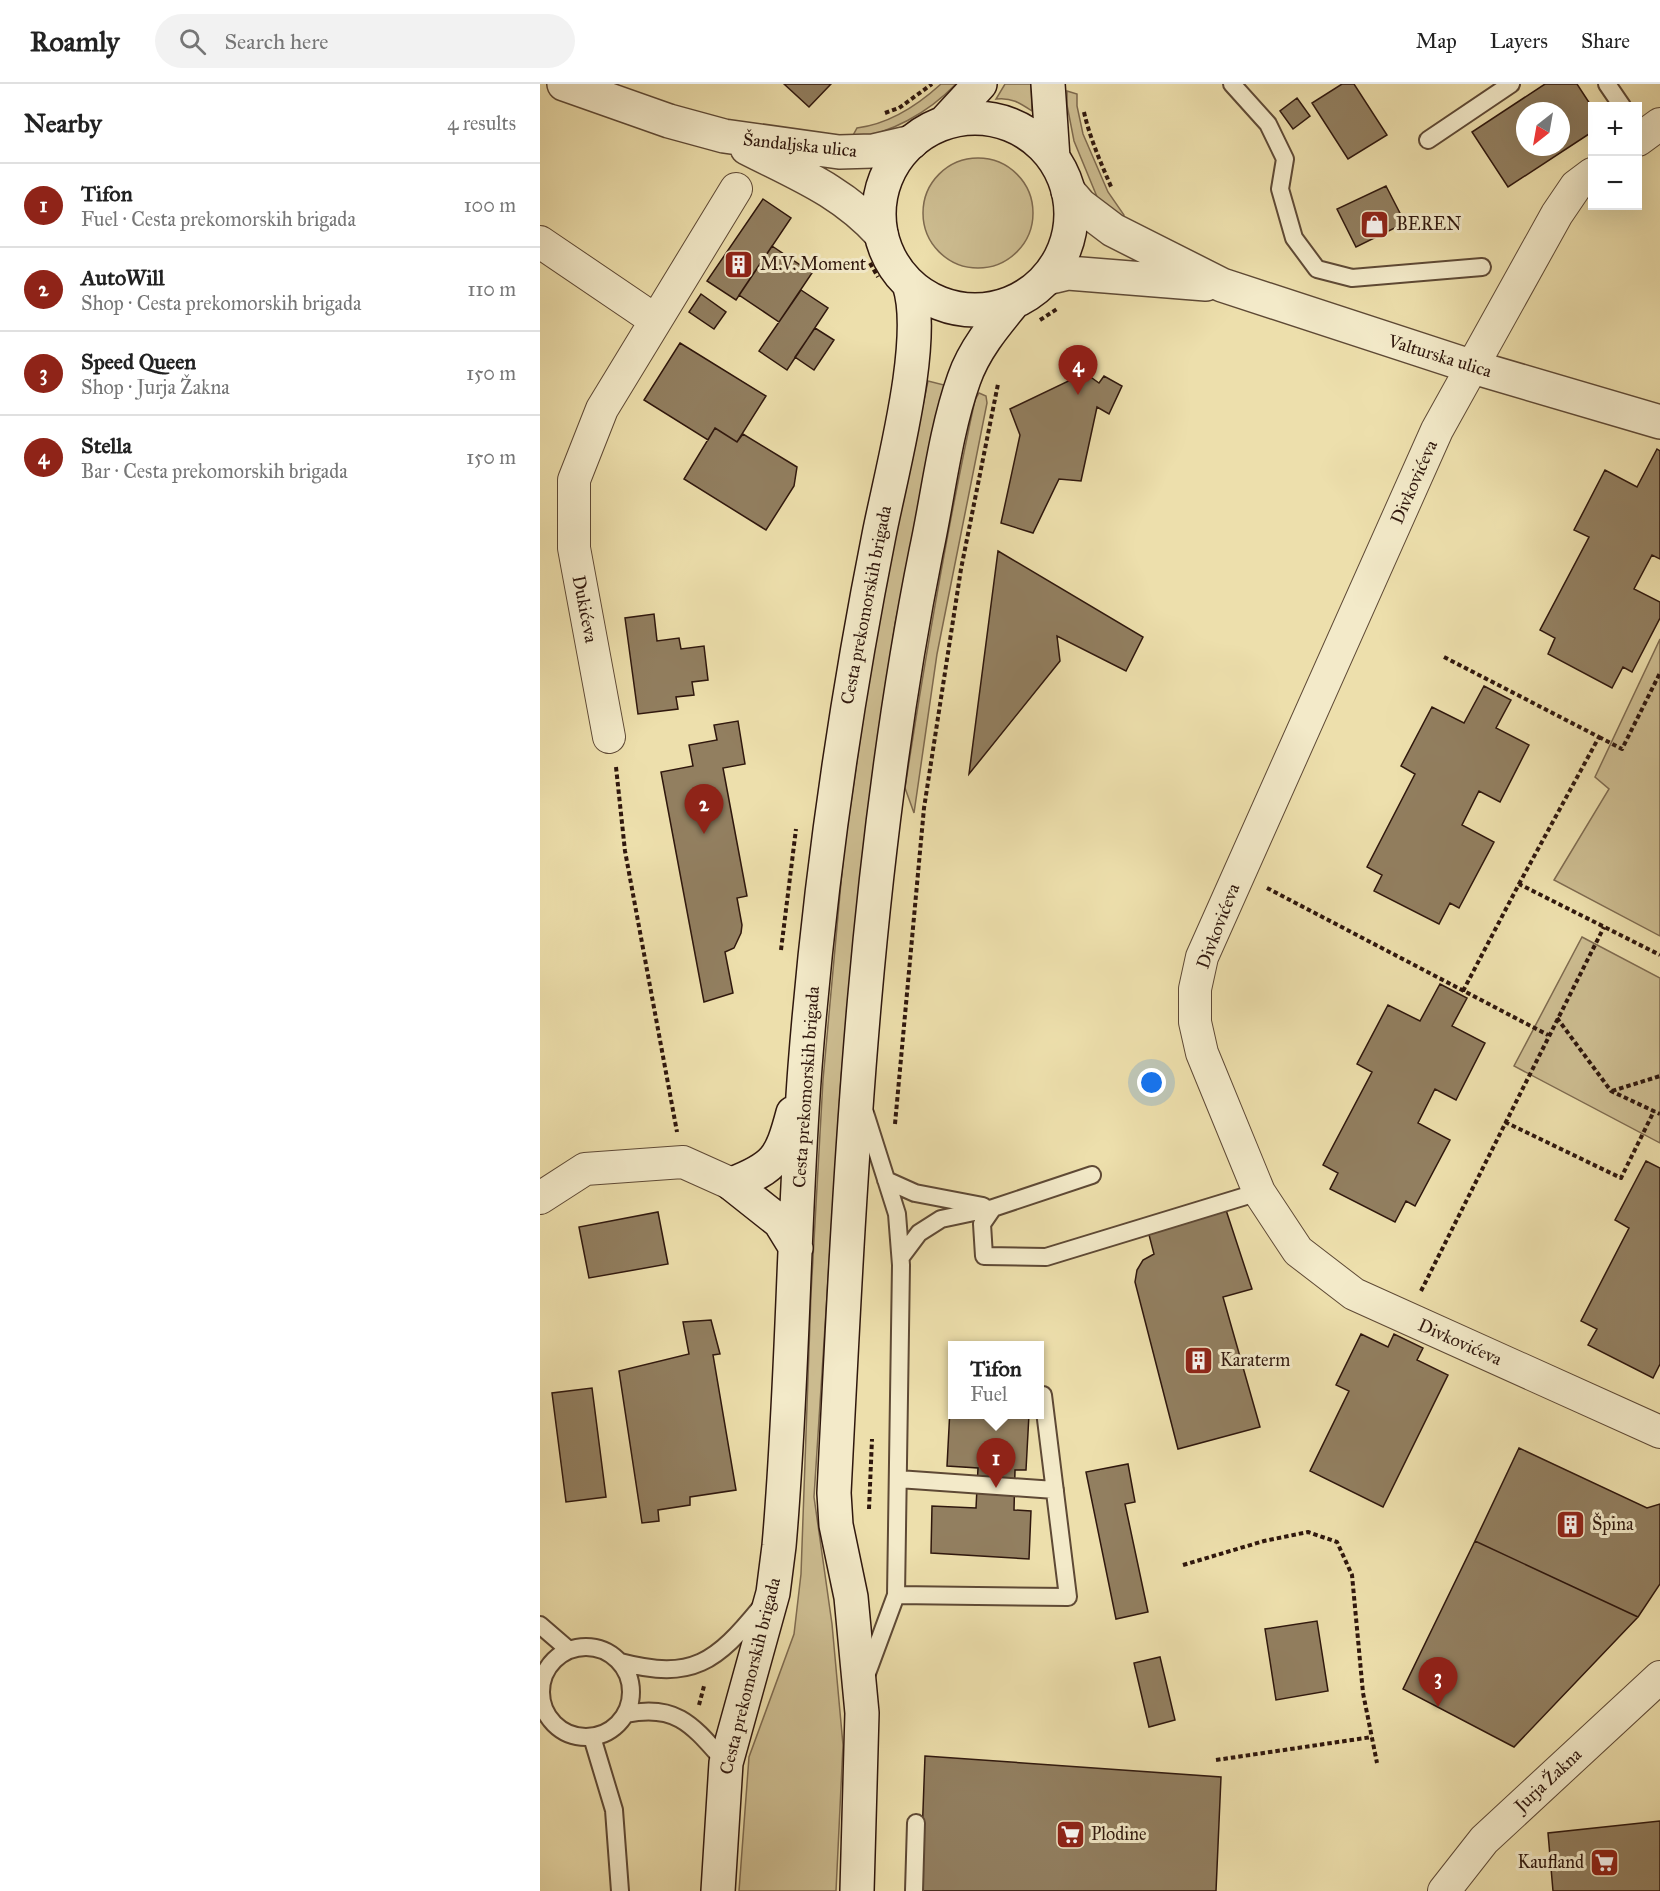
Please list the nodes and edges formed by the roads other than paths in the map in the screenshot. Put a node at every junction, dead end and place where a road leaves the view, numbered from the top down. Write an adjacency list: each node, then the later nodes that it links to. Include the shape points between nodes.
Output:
1 (564, 84): 9 (main road, Šandaljska ulica, via 669,122)
2 (980, 84): 8 (main road)
3 (1048, 84): 12 (main road)
4 (1232, 84): 18 (lane, via 1268,124 1285,159 1280,189 1294,238 1317,268 1352,278)
5 (1511, 84): 10 (lane)
6 (1607, 84): 7 (lane)
7 (1619, 102)
8 (944, 123): 11 (main road); 12 (main road, via 979,118 996,121 1029,135)
9 (724, 136): 11 (main road, Šandaljska ulica, via 849,152); 16 (main road, Šandaljska ulica, via 838,195)
10 (1428, 140)
11 (912, 142): 16 (main road, via 895,162 883,186)
12 (1053, 158): 15 (main road)
13 (1588, 178): 24 (street, Divkovićeva, via 1576,186 1557,214)
14 (736, 189): 23 (street)
15 (1068, 191): 19 (main road, via 1070,230 1058,264); 21 (main road, Valturska ulica, via 1113,230)
16 (881, 234): 20 (main road, via 896,267)
17 (540, 242): 23 (street)
18 (1482, 267)
19 (1047, 278): 21 (main road, Valturska ulica, via 1068,273); 22 (main road, via 1029,294)
20 (909, 284): 22 (main road, via 936,302 954,308); 27 (main road, Cesta prekomorskih brigada, via 915,301 911,363 845,716)
21 (1222, 285): 24 (main road, Valturska ulica)
22 (1025, 313): 28 (main road, via 978,349 964,379 911,625 881,835)
23 (655, 320): 26 (street, Dukićeva, via 602,409 574,480 574,548)
24 (1473, 367): 25 (main road, Valturska ulica); 32 (street, Divkovićeva, via 1420,466 1202,957 1195,989 1195,1022 1212,1080)
25 (1660, 422)
26 (609, 737)
27 (805, 1067): 31 (main road, via 784,1147 756,1175); 35 (main road, Cesta prekomorskih brigada)
28 (857, 1091): 30 (lane); 47 (main road, via 834,1493 851,1597)
29 (1092, 1175): 34 (lane)
30 (886, 1180): 34 (lane, via 915,1192); 36 (lane, via 897,1214)
31 (732, 1184): 33 (street, via 683,1162 585,1169); 35 (main road, via 780,1222)
32 (1259, 1192): 34 (lane, via 1046,1257 984,1256 982,1224); 38 (street, Divkovićeva, via 1298,1251 1354,1294)
33 (540, 1198)
34 (993, 1208): 36 (lane, via 941,1219 919,1233)
35 (796, 1248): 41 (main road, Cesta prekomorskih brigada, via 783,1500)
36 (901, 1257): 39 (lane)
37 (1044, 1403): 40 (lane)
38 (1660, 1432)
39 (898, 1479): 40 (lane); 42 (lane)
40 (1055, 1490): 42 (lane, via 1068,1597)
41 (773, 1593): 45 (lane, via 734,1640 710,1658 687,1667 652,1670); 52 (main road, Cesta prekomorskih brigada)
42 (896, 1595): 47 (lane)
43 (540, 1625): 44 (lane)
44 (569, 1650): 45 (lane, via 596,1648); 50 (lane, via 547,1668 540,1697 544,1712)
45 (620, 1662): 48 (lane, via 631,1687)
46 (1660, 1677): 58 (street, Jurja Žakna, via 1484,1840)
47 (860, 1691): 56 (main road)
48 (626, 1714): 51 (lane, via 606,1733); 52 (lane, via 649,1709 672,1715 693,1726)
49 (540, 1730): 50 (lane)
50 (565, 1733): 51 (lane)
51 (592, 1737): 54 (lane, via 614,1810)
52 (726, 1763): 55 (main road, Cesta prekomorskih brigada)
53 (916, 1823): 57 (lane)
54 (620, 1891)
55 (718, 1891)
56 (857, 1891)
57 (914, 1891)
58 (1444, 1891)

